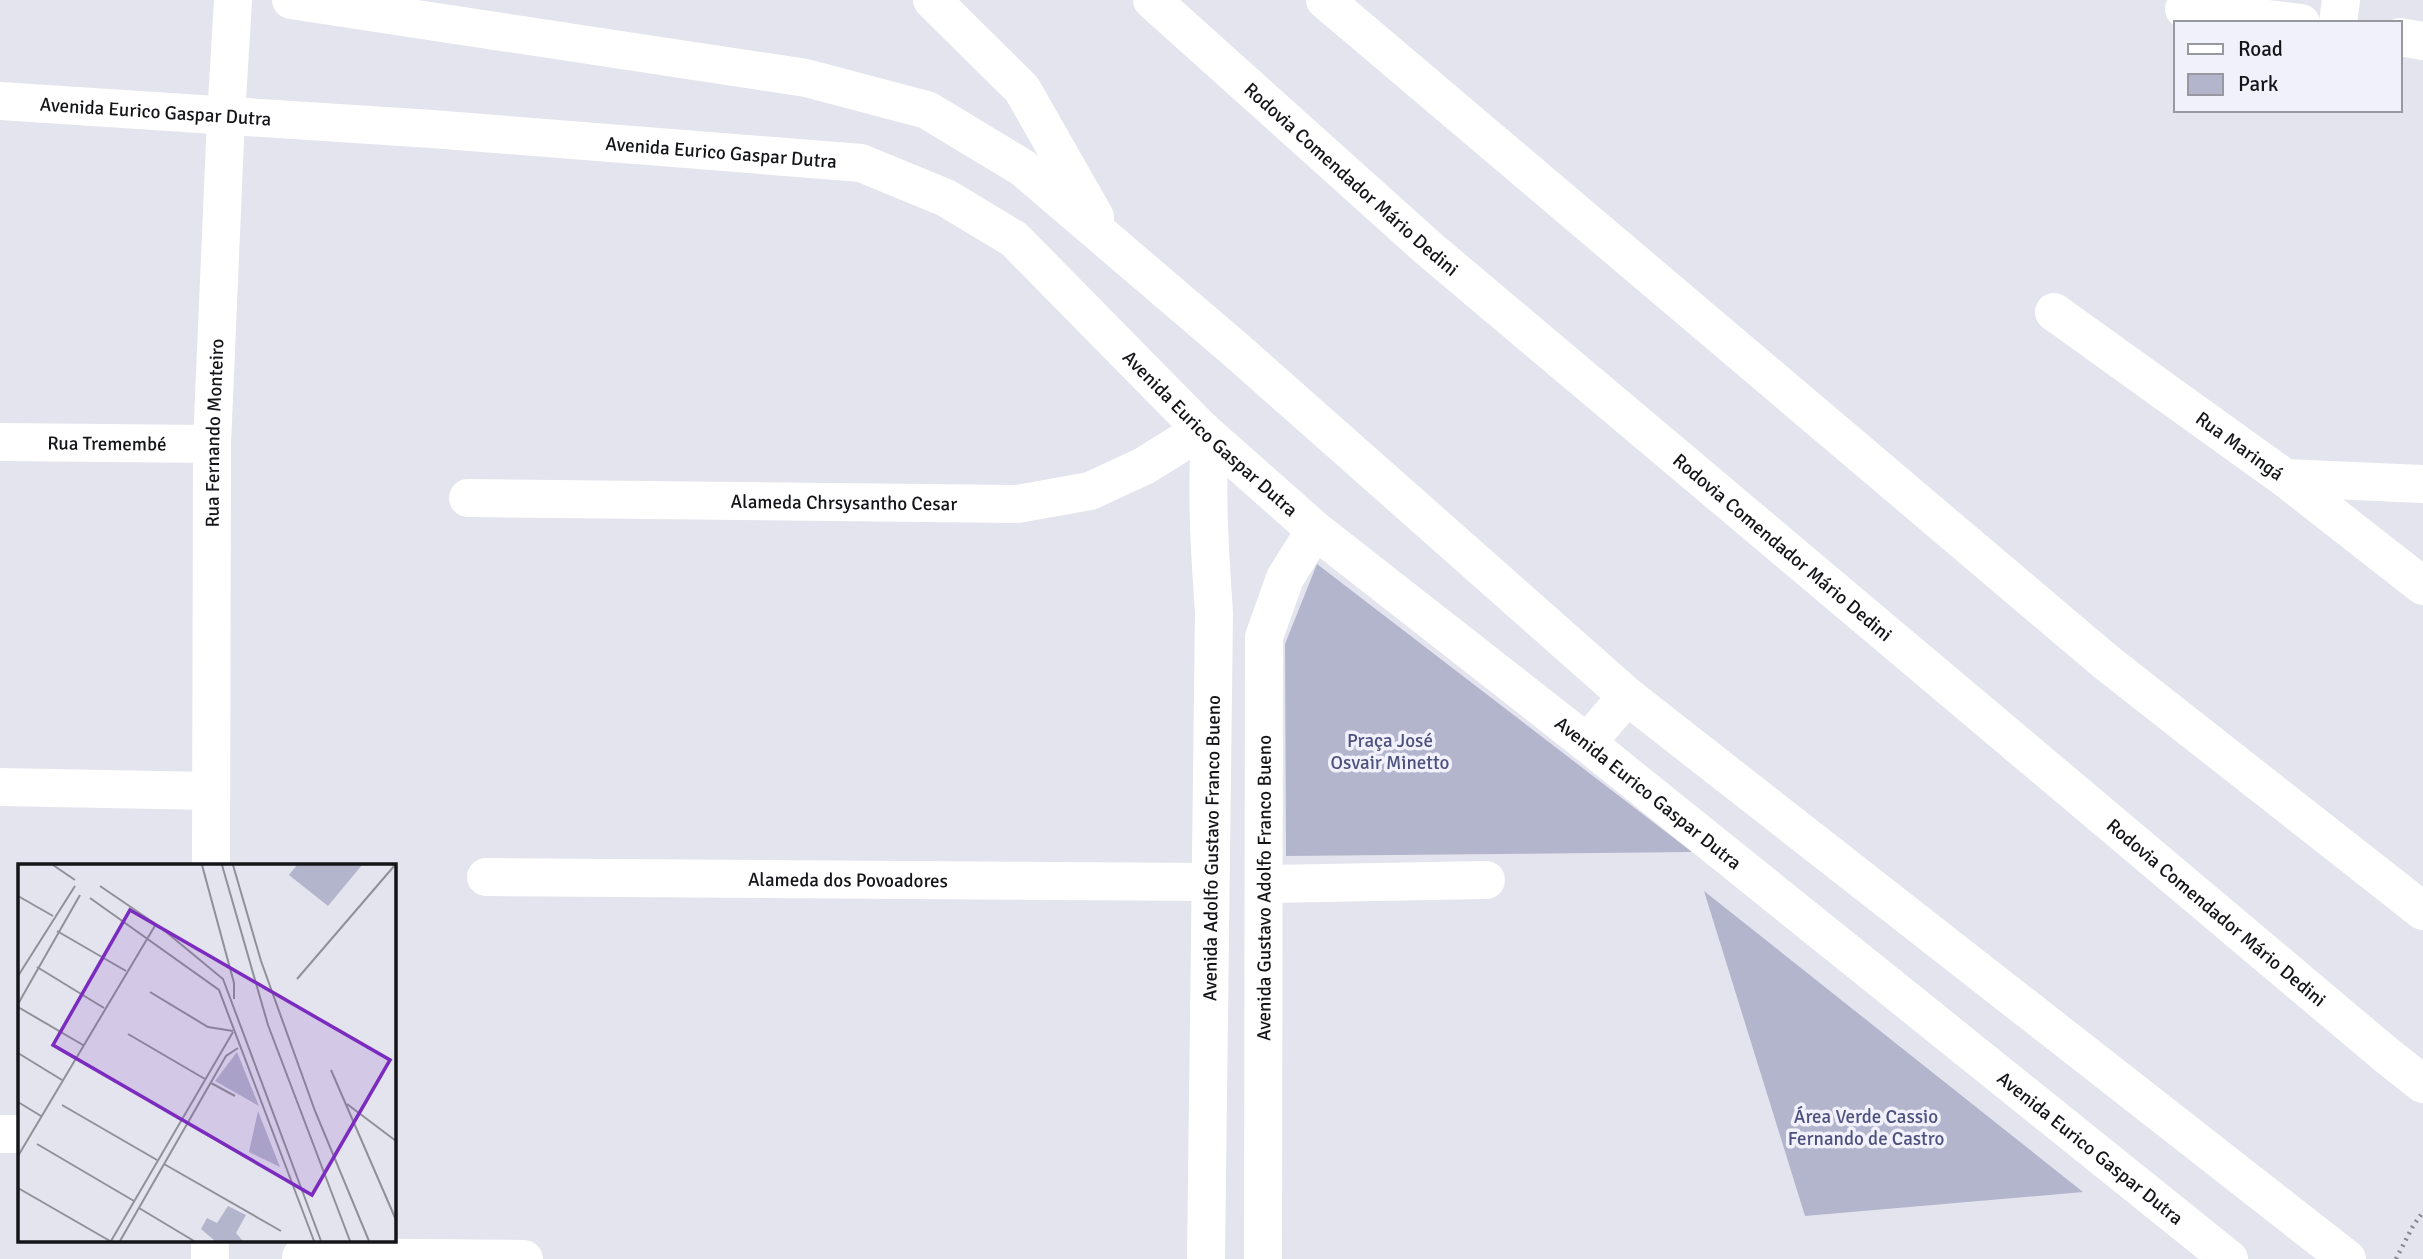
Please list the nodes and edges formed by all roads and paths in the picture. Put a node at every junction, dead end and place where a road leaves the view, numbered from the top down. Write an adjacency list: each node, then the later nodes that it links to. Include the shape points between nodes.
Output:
1 (233, 0): 13 (main road, Rua Fernando Monteiro)
2 (291, 0): 14 (main road, via 806,78 927,110 1023,168)
3 (932, 0): 14 (main road, via 1022,89)
4 (1152, 0): 34 (main road, Rodovia Comendador Mário Dedini, via 1428,248)
5 (1325, 0): 33 (main road, via 2106,662)
6 (2340, 0): 9 (main road)
7 (2184, 9): 8 (main road)
8 (2284, 21)
9 (2338, 21)
10 (2402, 37): 11 (main road)
11 (2423, 41)
12 (0, 101): 13 (main road, Avenida Eurico Gaspar Dutra)
13 (226, 117): 16 (main road, Avenida Eurico Gaspar Dutra, via 861,163 946,198 1014,239); 18 (main road, Rua Fernando Monteiro)
14 (1107, 240): 24 (main road)
15 (2054, 312): 19 (main road, Rua Maringá)
16 (1206, 434): 21 (main road, Alameda Chrsysantho Cesar, via 1090,491 1017,504); 22 (main road, Avenida Eurico Gaspar Dutra); 31 (main road, Avenida Adolfo Gustavo Franco Bueno, via 1213,613)
17 (0, 442): 18 (main road, Rua Tremembé)
18 (212, 444): 27 (main road, Rua Fernando Monteiro)
19 (2285, 478): 20 (main road); 23 (main road, Rua Maringá)
20 (2423, 484)
21 (468, 498)
22 (1315, 530): 25 (main road, Avenida Eurico Gaspar Dutra); 32 (main road, Avenida Gustavo Adolfo Franco Bueno, via 1285,578 1264,637)
23 (2423, 586)
24 (1627, 696): 25 (main road); 43 (main road)
25 (1587, 743): 42 (main road, Avenida Eurico Gaspar Dutra)
26 (0, 787): 27 (main road)
27 (211, 791): 28 (main road, Rua Fernando Monteiro)
28 (211, 864)
29 (486, 877): 31 (main road, Alameda dos Povoadores)
30 (1486, 880): 32 (main road)
31 (1210, 883): 40 (main road, Avenida Adolfo Gustavo Franco Bueno)
32 (1264, 884): 41 (main road, Avenida Gustavo Adolfo Franco Bueno)
33 (2423, 911)
34 (2423, 1084)
35 (0, 1134): 36 (main road)
36 (18, 1134)
37 (2423, 1212): 44 (path)
38 (301, 1258): 39 (main road)
39 (524, 1259)
40 (1206, 1259)
41 (1263, 1259)
42 (2229, 1259)
43 (2347, 1259)
44 (2396, 1259)

